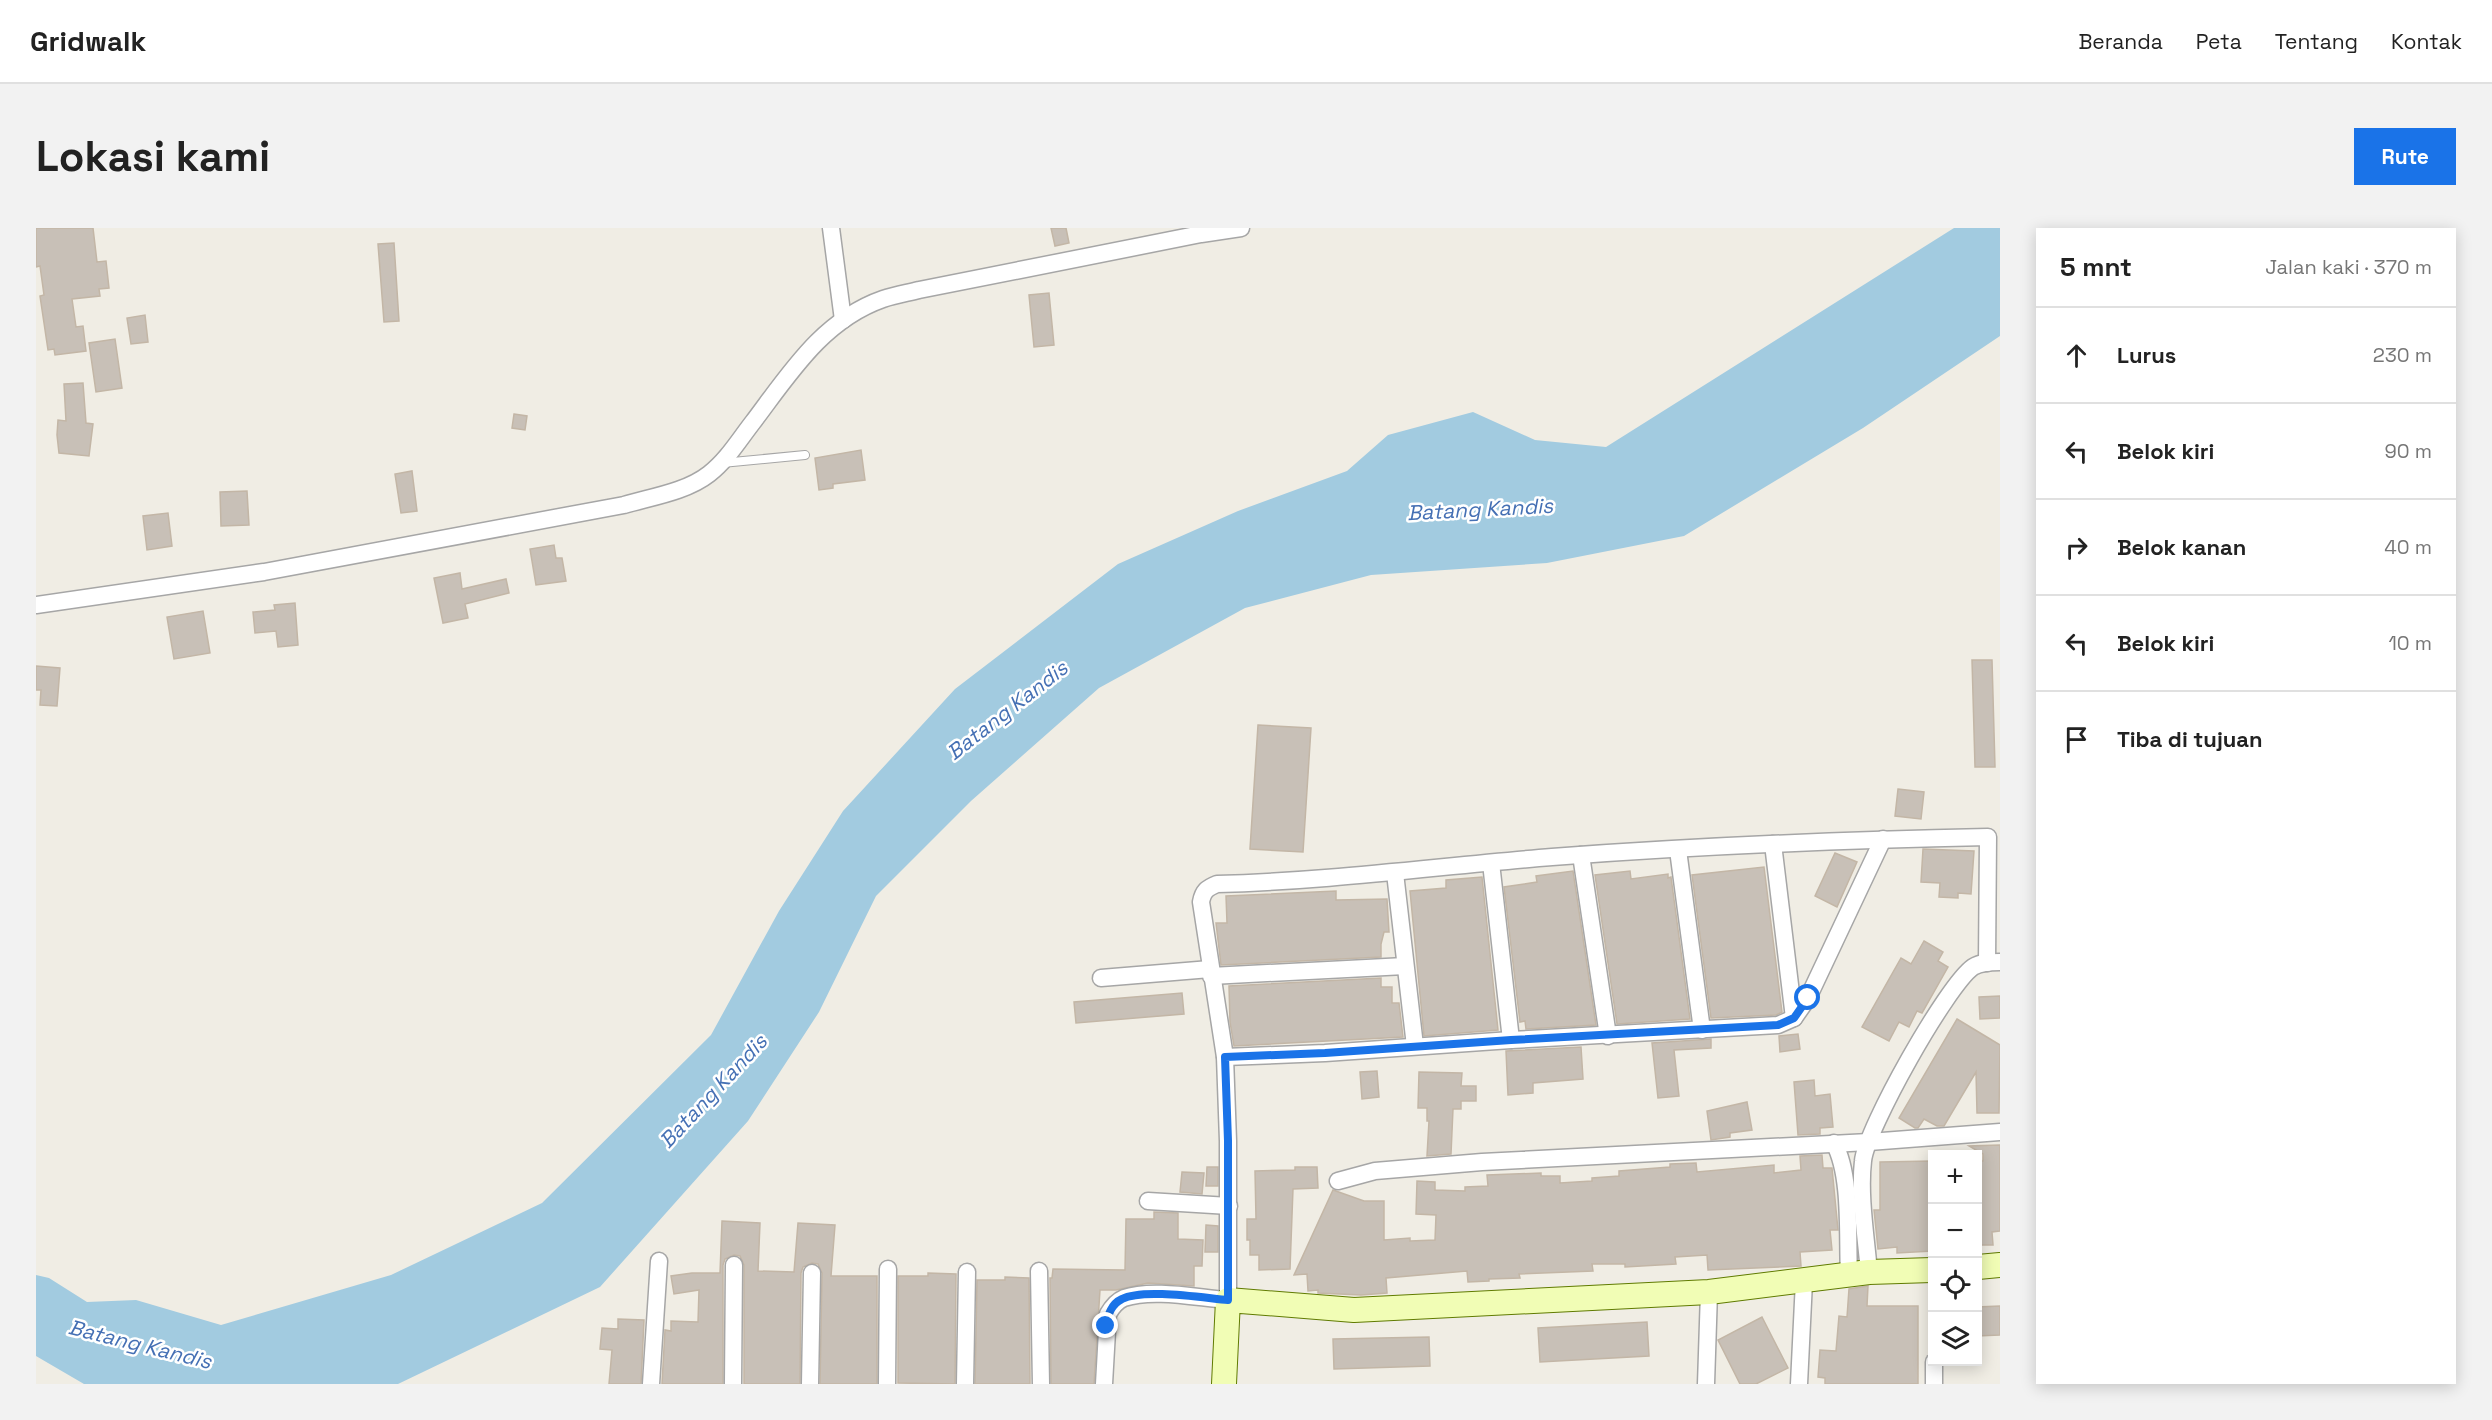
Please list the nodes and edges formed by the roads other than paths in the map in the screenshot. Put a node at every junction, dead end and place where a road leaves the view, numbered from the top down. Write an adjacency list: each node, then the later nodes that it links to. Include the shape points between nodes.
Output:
1 (831, 228): 3 (street)
2 (1240, 228): 3 (street, via 919,290 883,299)
3 (843, 320): 5 (street, via 808,349)
4 (805, 455): 5 (lane)
5 (722, 463): 6 (street, via 696,483 624,505 264,572)
6 (36, 605)
7 (1994, 836): 8 (street); 14 (street)
8 (1883, 839): 9 (street); 18 (street, via 1808,998)
9 (1773, 844): 10 (street); 18 (street)
10 (1678, 850): 11 (street); 19 (street)
11 (1581, 855): 12 (street); 20 (street)
12 (1491, 863): 13 (street); 21 (street)
13 (1395, 873): 15 (street); 16 (street, via 1208,887 1201,902)
14 (1994, 962): 25 (street, via 1975,966 1954,986 1897,1081)
15 (1405, 966): 16 (street); 22 (street)
16 (1211, 972): 17 (street); 23 (street)
17 (1101, 978)
18 (1794, 1018): 19 (street, via 1778,1025)
19 (1702, 1030): 20 (street)
20 (1608, 1036): 21 (street)
21 (1511, 1040): 22 (street)
22 (1415, 1046): 23 (street)
23 (1225, 1057): 29 (street)
24 (2000, 1132): 25 (street)
25 (1869, 1142): 26 (street); 39 (street, via 1863,1160)
26 (1834, 1143): 27 (street, via 1482,1162 1375,1171); 39 (street, via 1845,1175)
27 (1338, 1181)
28 (1148, 1201): 29 (street)
29 (1229, 1206): 42 (street)
30 (660, 1261): 44 (street)
31 (734, 1265): 45 (street)
32 (2000, 1265): 33 (street)
33 (1982, 1267)
34 (888, 1269): 47 (street)
35 (1928, 1270): 39 (street)
36 (1039, 1271): 49 (street)
37 (968, 1272): 48 (street)
38 (812, 1273): 46 (street)
39 (1859, 1273): 40 (street)
40 (1804, 1281): 41 (street); 53 (street)
41 (1708, 1292): 42 (street, via 1354,1310); 52 (street)
42 (1228, 1300): 50 (street, via 1143,1294 1122,1298 1108,1314); 51 (street)
43 (1934, 1366): 54 (street)
44 (651, 1384)
45 (733, 1384)
46 (810, 1384)
47 (887, 1384)
48 (965, 1384)
49 (1041, 1384)
50 (1104, 1384)
51 (1224, 1384)
52 (1706, 1384)
53 (1799, 1384)
54 (1934, 1384)

